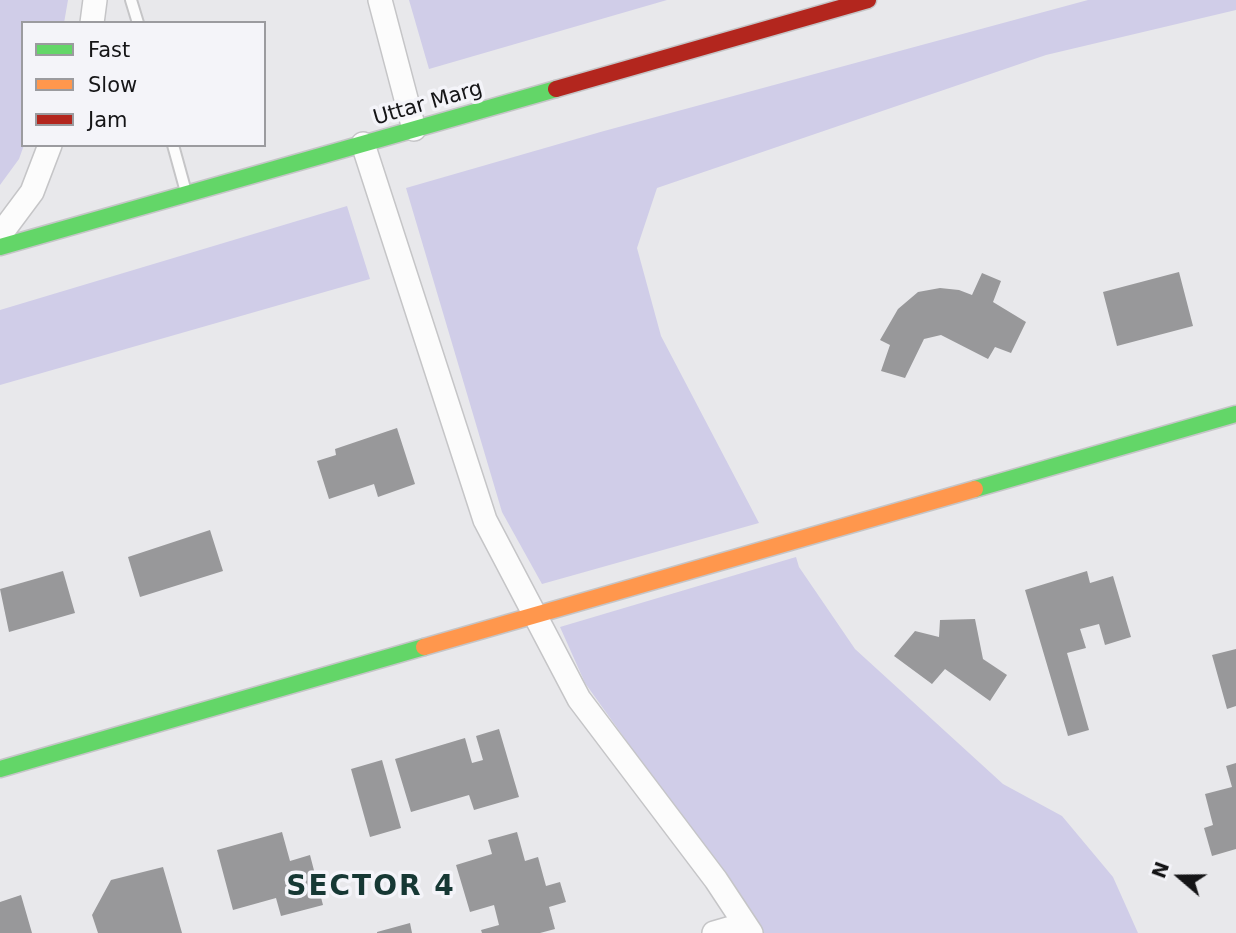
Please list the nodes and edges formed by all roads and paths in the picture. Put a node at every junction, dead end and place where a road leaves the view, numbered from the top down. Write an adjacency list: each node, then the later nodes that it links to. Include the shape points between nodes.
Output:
1 (95, 0): 5 (street)
2 (131, 0): 6 (lane)
3 (380, 0): 7 (street)
4 (868, 0): 7 (street, Uttar Marg)
5 (92, 21)
6 (137, 21)
7 (414, 129): 8 (street, Uttar Marg)
8 (363, 144): 11 (street, Uttar Marg); 15 (street, via 485,520)
9 (49, 147): 12 (street, via 32,192)
10 (174, 147): 11 (lane)
11 (187, 194): 13 (street, Uttar Marg)
12 (0, 235)
13 (0, 247)
14 (1236, 414): 15 (street)
15 (535, 615): 16 (street); 17 (street, via 579,699)
16 (0, 769)
17 (748, 929): 18 (street)
18 (714, 933)

